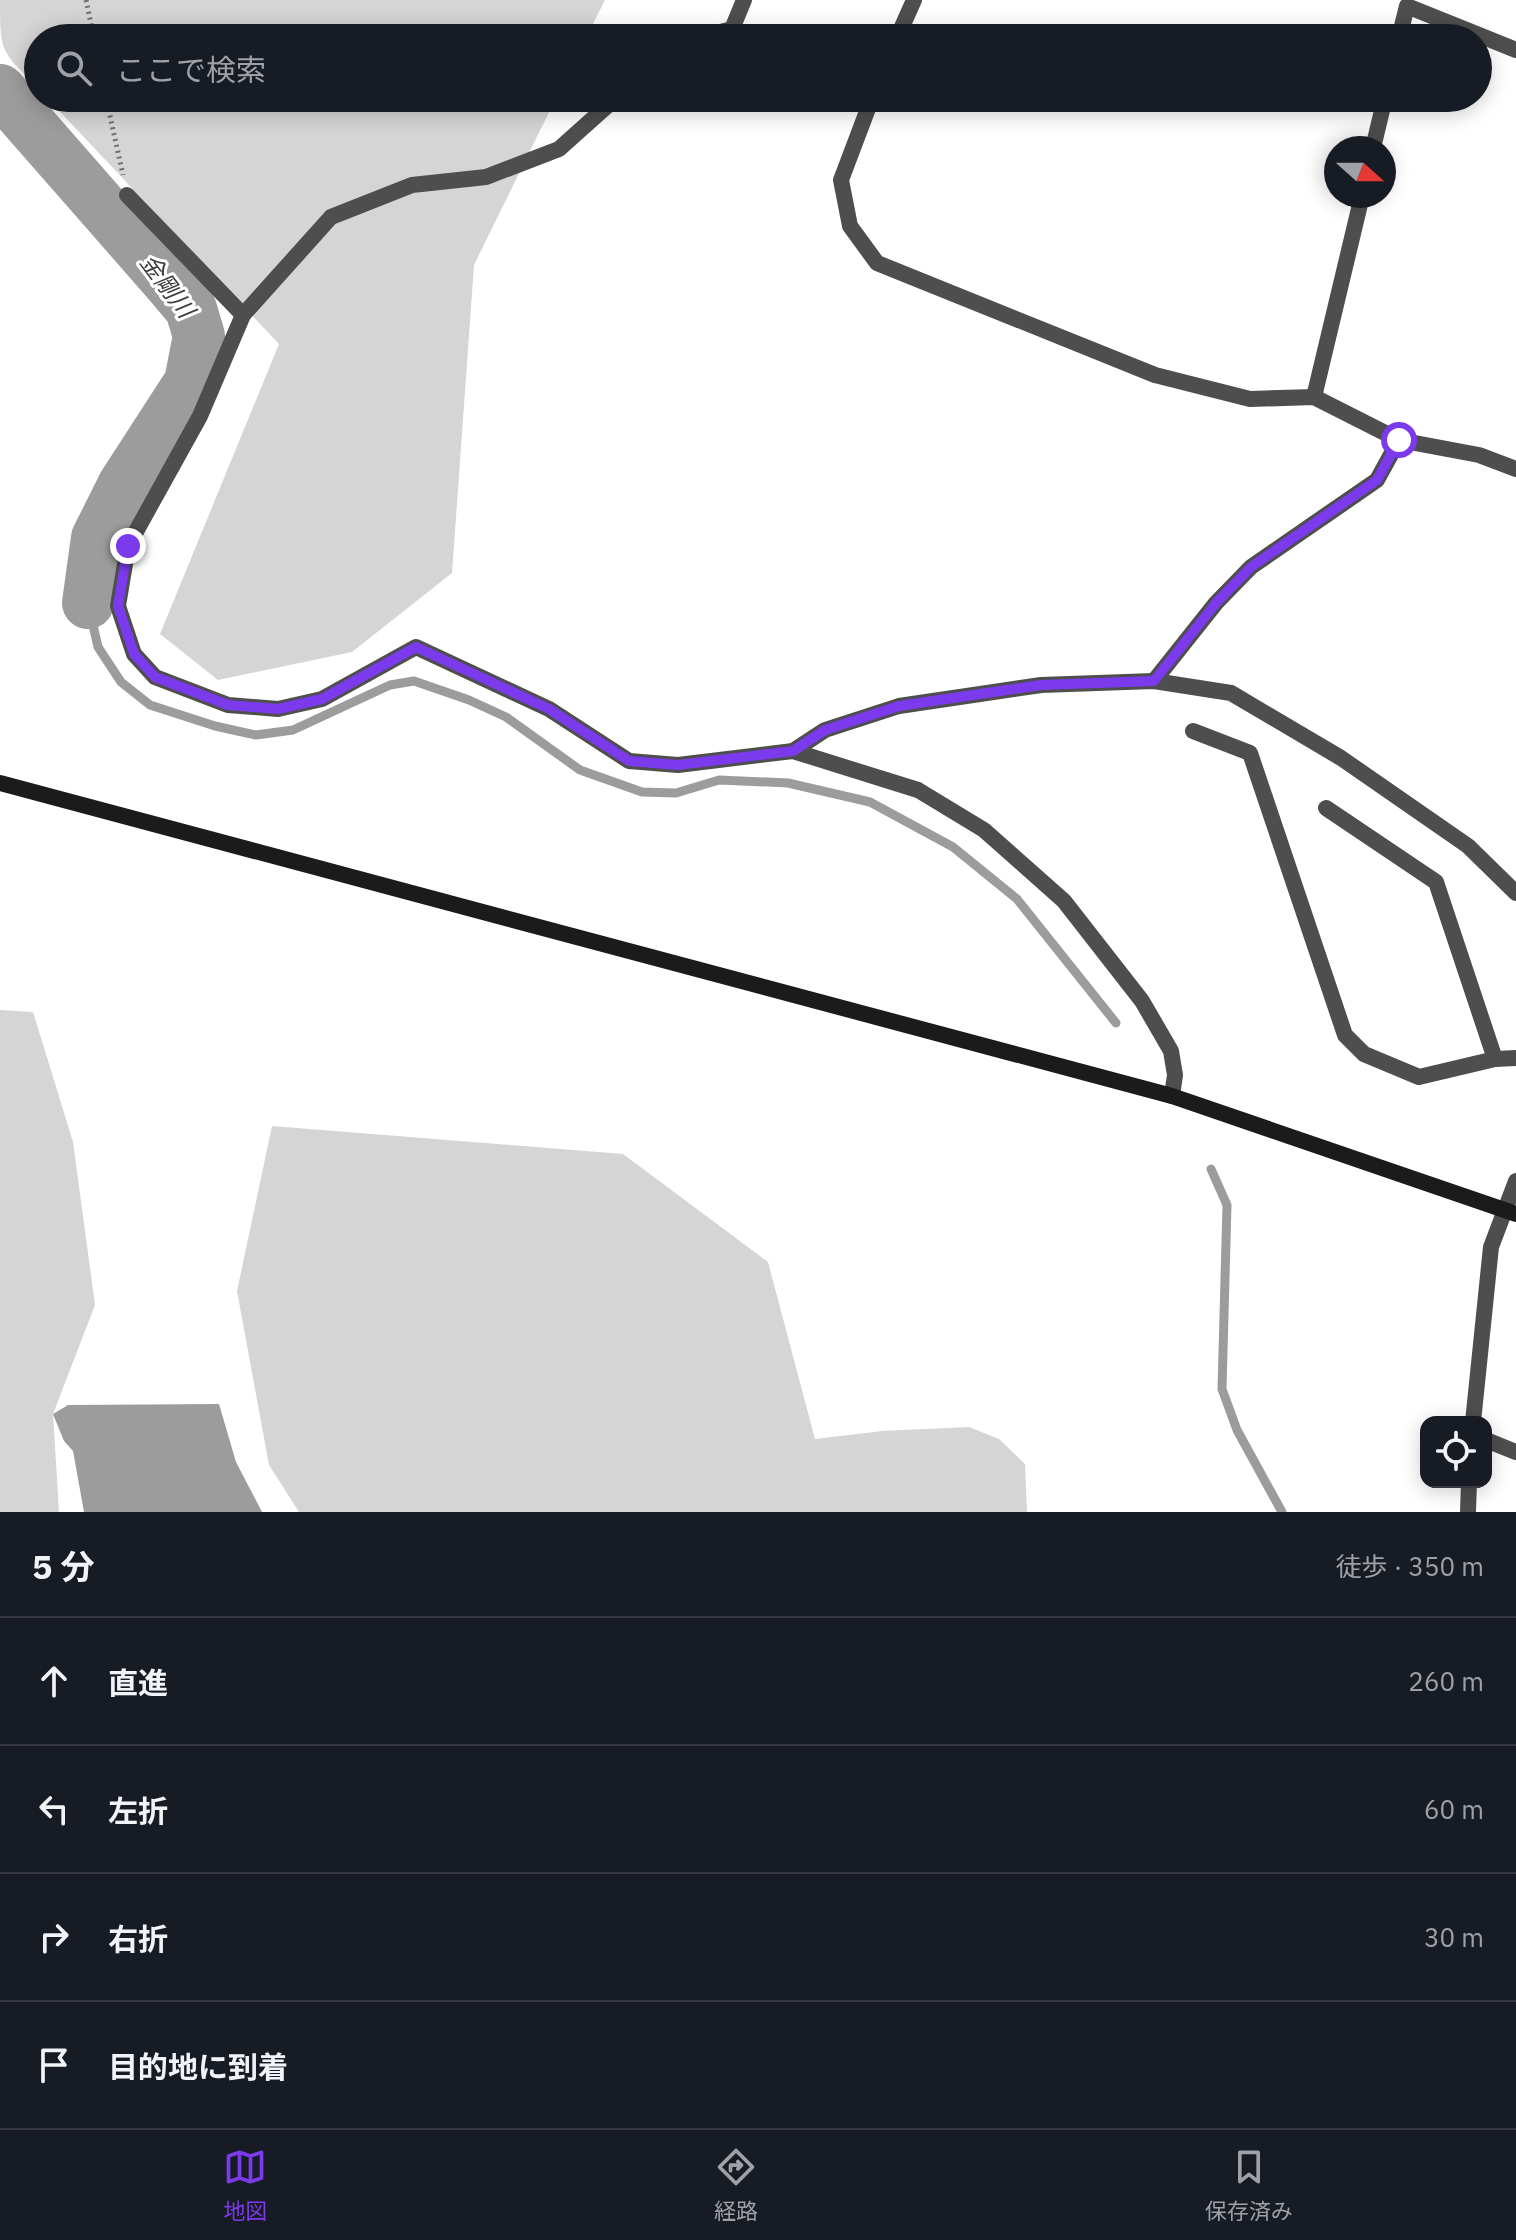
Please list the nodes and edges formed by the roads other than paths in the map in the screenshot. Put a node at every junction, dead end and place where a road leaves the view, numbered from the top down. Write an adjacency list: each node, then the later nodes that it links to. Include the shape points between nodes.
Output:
1 (744, 0): 3 (street)
2 (914, 0): 4 (street)
3 (734, 24)
4 (903, 24)
5 (1402, 24): 6 (street, via 1407,6)
6 (1452, 24)
7 (1492, 40): 8 (street)
8 (1516, 50)
9 (600, 112): 15 (street, via 559,149 486,177 412,185 331,217)
10 (867, 112): 16 (street, via 841,180 850,226 877,263 1155,375 1250,399)
11 (1382, 112): 12 (street)
12 (1376, 136)
13 (127, 195): 15 (street)
14 (1359, 208): 16 (street)
15 (243, 315): 21 (street, via 200,416 128,546 118,606 134,654 155,677 228,705 278,709 322,699 416,647 549,709 629,761 678,765)
16 (1314, 397): 17 (street)
17 (1399, 440): 18 (street, via 1479,455); 19 (street, via 1377,480 1251,567)
18 (1516, 469)
19 (1154, 681): 21 (street, via 1041,685 899,706 825,730); 24 (street, via 1231,693 1245,701 1341,758 1468,846)
20 (1193, 731): 26 (street, via 1250,753 1345,1035 1364,1054 1419,1077)
21 (793, 751): 27 (street, via 918,790 984,830 1064,901 1142,1001 1171,1051)
22 (0, 783): 27 (street)
23 (1326, 808): 26 (street, via 1436,882)
24 (1516, 893)
25 (1516, 1058): 26 (street)
26 (1495, 1059)
27 (1172, 1096): 29 (street)
28 (1516, 1181): 29 (street)
29 (1511, 1212): 30 (street, via 1491,1247)
30 (1474, 1416)
31 (1492, 1442): 32 (street)
32 (1516, 1452)
33 (1469, 1488): 34 (street)
34 (1468, 1512)

